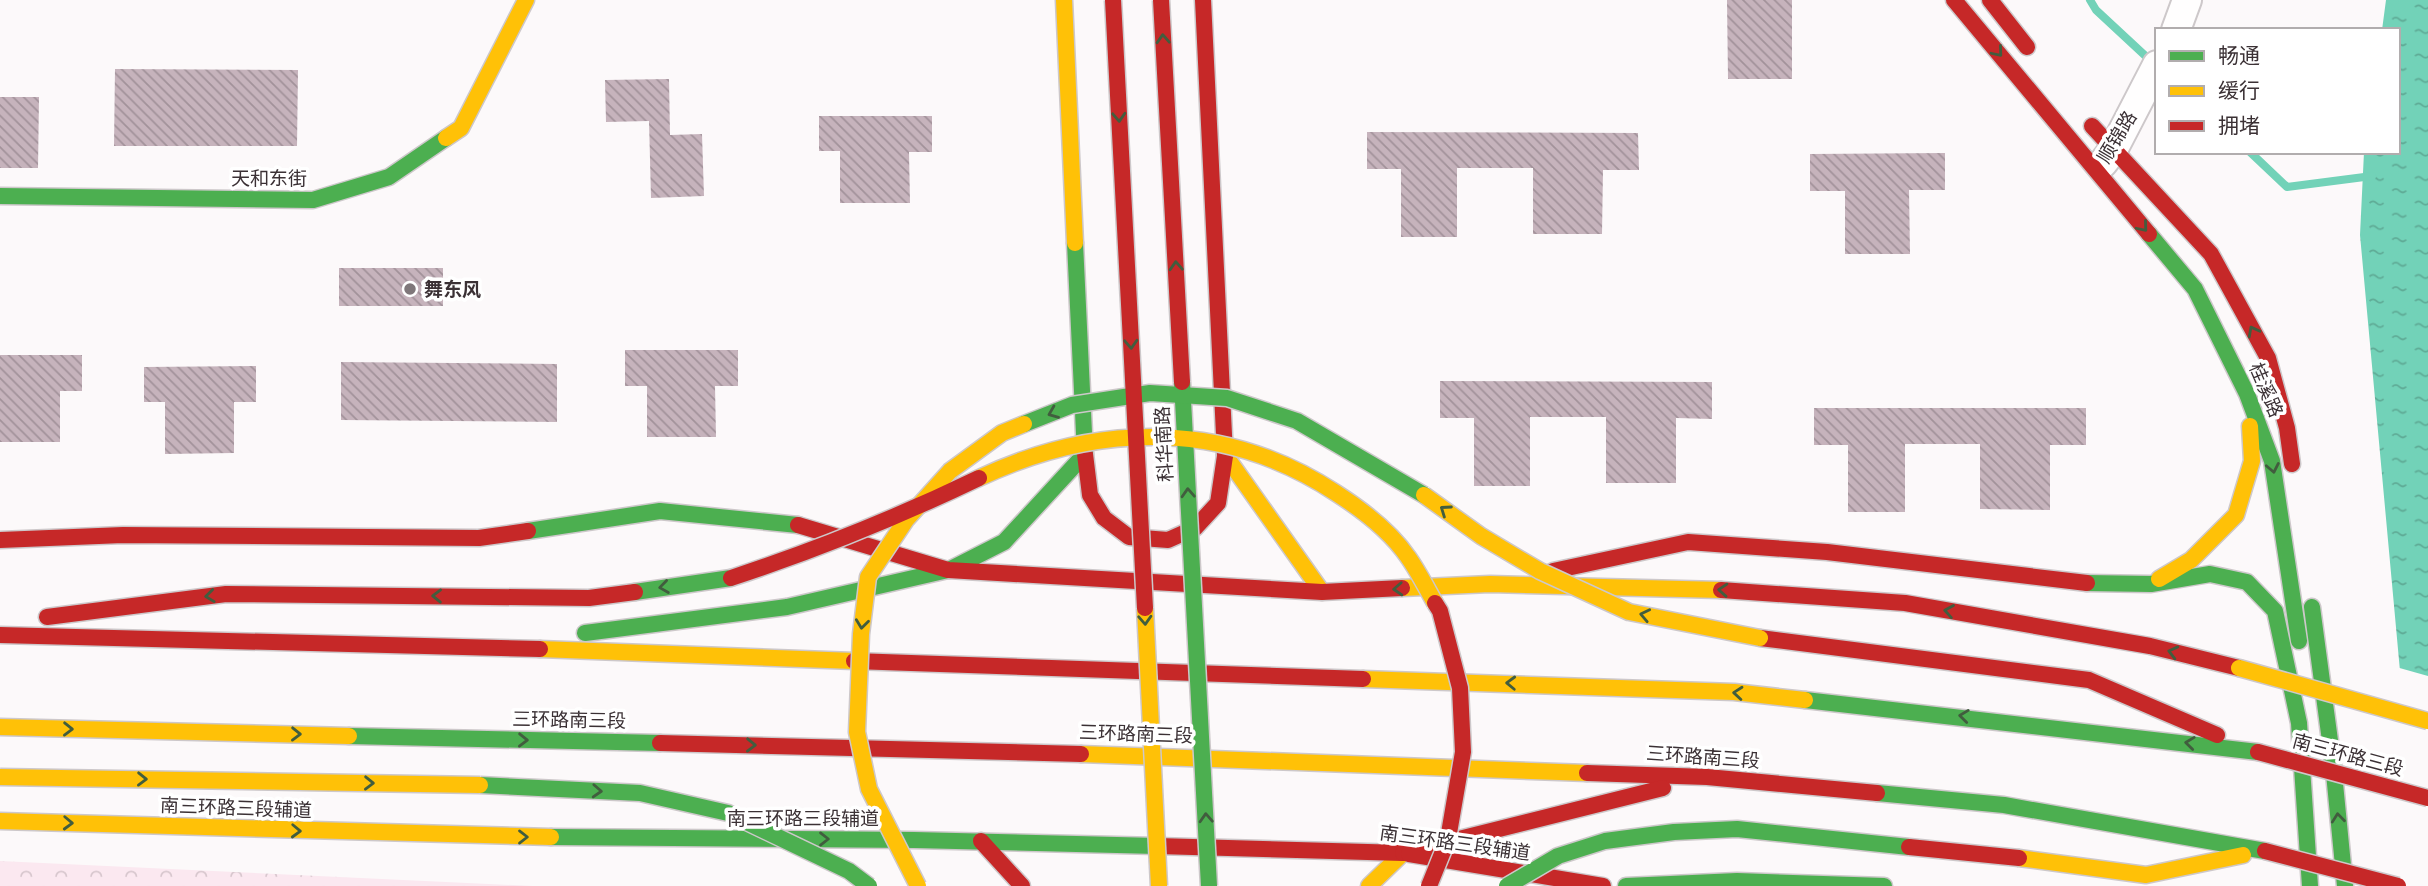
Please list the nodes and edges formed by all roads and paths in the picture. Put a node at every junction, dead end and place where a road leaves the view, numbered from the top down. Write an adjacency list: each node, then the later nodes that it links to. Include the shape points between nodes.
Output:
1 (526, 0): 14 (main road, 天和东街, via 461,128 389,177 313,200)
2 (1064, 0): 16 (main road)
3 (1113, 0): 43 (main road, 科华南路, one-way to 43, bridge)
4 (1161, 0): 44 (main road, 科华南路, one-way to 4, bridge)
5 (1203, 0): 17 (main road)
6 (1954, 0): 13 (main road, 桂溪路, one-way to 13)
7 (1990, 0): 10 (main road)
8 (2187, 0): 9 (street)
9 (2177, 28)
10 (2033, 54)
11 (2153, 72): 13 (street, 顺锦路)
12 (2086, 118): 13 (main road, 桂溪路)
13 (2105, 161): 15 (main road, 桂溪路, one-way to 15, via 2195,289); 18 (main road, 桂溪路, one-way to 13, via 2287,428 2267,358 2211,254)
14 (0, 196)
15 (2247, 394): 21 (main road, via 2252,461 2235,515 2191,560); 35 (main road, 桂溪路, one-way to 35, via 2272,461)
16 (1085, 454): 17 (main road, via 1090,495 1104,517 1129,537 1168,540 1195,527 1218,503); 20 (main road, via 1004,542)
17 (1225, 456): 23 (main road)
18 (2295, 483)
19 (0, 540): 20 (main road, via 123,535 479,538 660,511 790,523)
20 (948, 570): 23 (main road); 27 (main road, via 787,607)
21 (2151, 583): 22 (main road, via 2081,583 1827,552 1688,542); 51 (main road, via 2210,575 2247,582 2275,611 2299,723)
22 (1490, 584): 23 (main road, one-way to 23); 28 (main road, one-way to 22, bridge, via 2150,646 1905,603 1709,589)
23 (1322, 592)
24 (2311, 593): 53 (main road, one-way to 24)
25 (0, 624): 46 (main road, one-way to 25, bridge, via 1448,839 1463,752 1460,688 1440,611 1406,555 1362,510 1313,478 1248,450 1189,438 1129,436 1054,450 984,476 905,514 731,578 589,598 226,594)
26 (0, 635): 27 (main road)
27 (474, 647): 30 (main road, one-way to 27, via 1734,692)
28 (2428, 721)
29 (0, 727): 32 (main road, 三环路南三段, one-way to 32, via 1065,753)
30 (2258, 752): 33 (main road, 南三环路三段, bridge); 41 (main road, one-way to 41, bridge, via 2089,680 1760,638 1629,612 1540,571 1421,493 1297,421 1227,398 1150,393 1072,405 1002,433 950,471 906,520 868,577 857,732 869,789)
31 (0, 777): 40 (main road, one-way to 40, bridge, via 494,785 640,793 728,813)
32 (1707, 777): 38 (main road, 三环路南三段, via 2004,805); 39 (main road)
33 (2428, 798)
34 (0, 821): 36 (main road, 南三环路三段辅道, one-way to 36, via 486,837)
35 (2323, 822)
36 (981, 841): 39 (main road, 南三环路三段辅道); 42 (main road)
37 (2325, 848): 52 (main road)
38 (2265, 850): 47 (main road, bridge, via 2146,875 1737,829 1605,841 1558,856); 54 (main road, bridge)
39 (1404, 853): 45 (main road); 48 (main road, 南三环路三段辅道)
40 (869, 886)
41 (918, 886)
42 (1023, 886)
43 (1159, 886)
44 (1209, 886)
45 (1369, 886)
46 (1429, 886)
47 (1507, 886)
48 (1603, 886)
49 (1626, 886): 50 (main road, via 1737,881)
50 (1884, 886)
51 (2311, 886)
52 (2327, 886)
53 (2345, 886)
54 (2399, 886)

